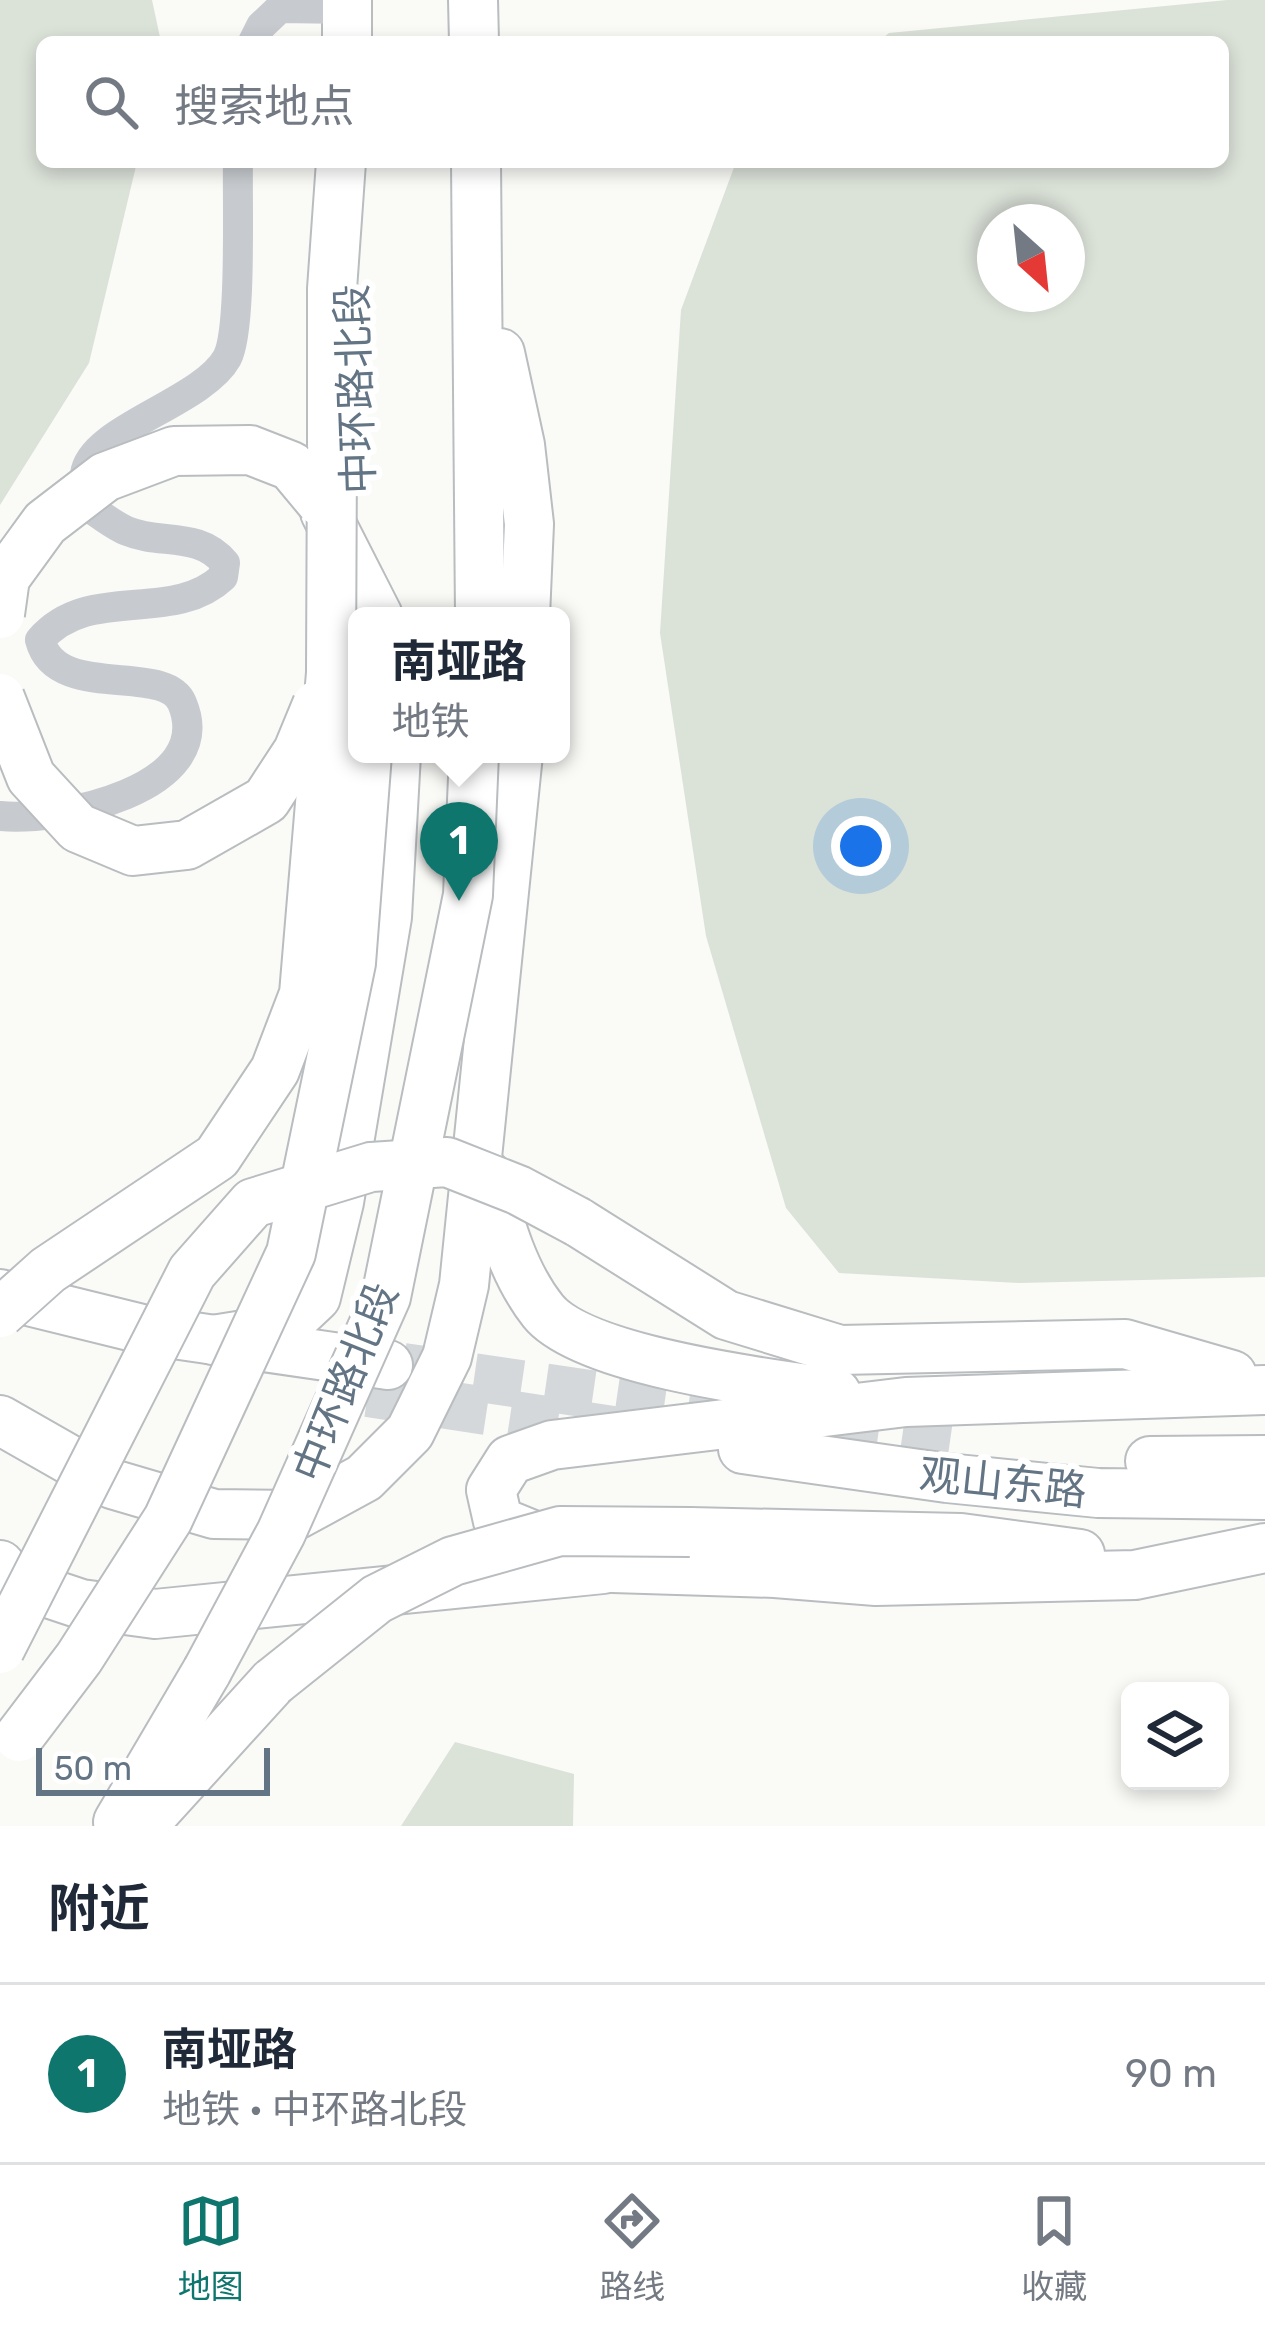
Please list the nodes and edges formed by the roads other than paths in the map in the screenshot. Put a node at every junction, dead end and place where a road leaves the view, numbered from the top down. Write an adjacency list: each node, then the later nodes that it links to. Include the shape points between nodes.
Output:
1 (473, 0): 4 (highway)
2 (347, 17): 3 (street, via 280,8)
3 (256, 36)
4 (474, 36)
5 (238, 168): 21 (street, via 228,356 198,390 96,452 85,474 94,511 129,533 214,550 225,562 223,577 210,590 170,601 80,610 40,640 59,666 176,693 186,740 166,770 88,810)
6 (345, 168): 9 (highway, 中环路北段)
7 (476, 168): 8 (highway)
8 (478, 248): 12 (highway); 13 (highway, via 520,445 529,524)
9 (344, 446): 10 (highway, 中环路北段); 15 (highway, bridge)
10 (363, 607)
11 (373, 607): 14 (highway, bridge, via 320,502 291,466 250,450 174,451 105,477 45,523 5,578)
12 (480, 607)
13 (525, 607)
14 (0, 614)
15 (331, 673): 16 (highway, bridge, via 298,751 266,800 187,845 133,850 78,828 31,777); 24 (highway, bridge, via 304,994 275,1070 217,1157 48,1270)
16 (0, 698)
17 (366, 763): 39 (highway, bridge, via 350,963 291,1253 168,1519 79,1658)
18 (396, 763): 26 (highway, via 387,917 316,1297 282,1329)
19 (474, 763): 40 (highway, 中环路北段, bridge, via 469,895 386,1297 281,1533)
20 (517, 763): 22 (highway)
21 (0, 816)
22 (485, 1101): 28 (highway, via 485,1170 501,1231 545,1314 574,1337 728,1379); 29 (highway, via 464,1285 447,1358 410,1432 364,1478 296,1515 214,1514 112,1484)
23 (0, 1294): 26 (highway)
24 (0, 1313)
25 (0, 1327): 26 (highway, via 140,1360 378,1379)
26 (213, 1340)
27 (1265, 1387): 28 (highway); 38 (highway, bridge, via 1125,1344 840,1350 726,1315 578,1222 447,1162 371,1167 253,1203 192,1272)
28 (906, 1402): 36 (highway, via 552,1445 510,1460 491,1490 498,1522)
29 (0, 1420)
30 (956, 1447): 32 (highway, 观山东路, via 1101,1461)
31 (743, 1449): 33 (highway, 观山东路, via 1098,1492)
32 (1265, 1460)
33 (1265, 1495)
34 (1265, 1548): 37 (highway)
35 (0, 1565): 36 (highway, via 12,1581 81,1604 155,1614)
36 (613, 1568): 37 (highway, via 876,1581)
37 (1135, 1575): 41 (highway, bridge, via 1076,1552 961,1538 560,1531 453,1561 377,1598 273,1682)
38 (0, 1649)
39 (9, 1748)
40 (116, 1826)
41 (142, 1826)

